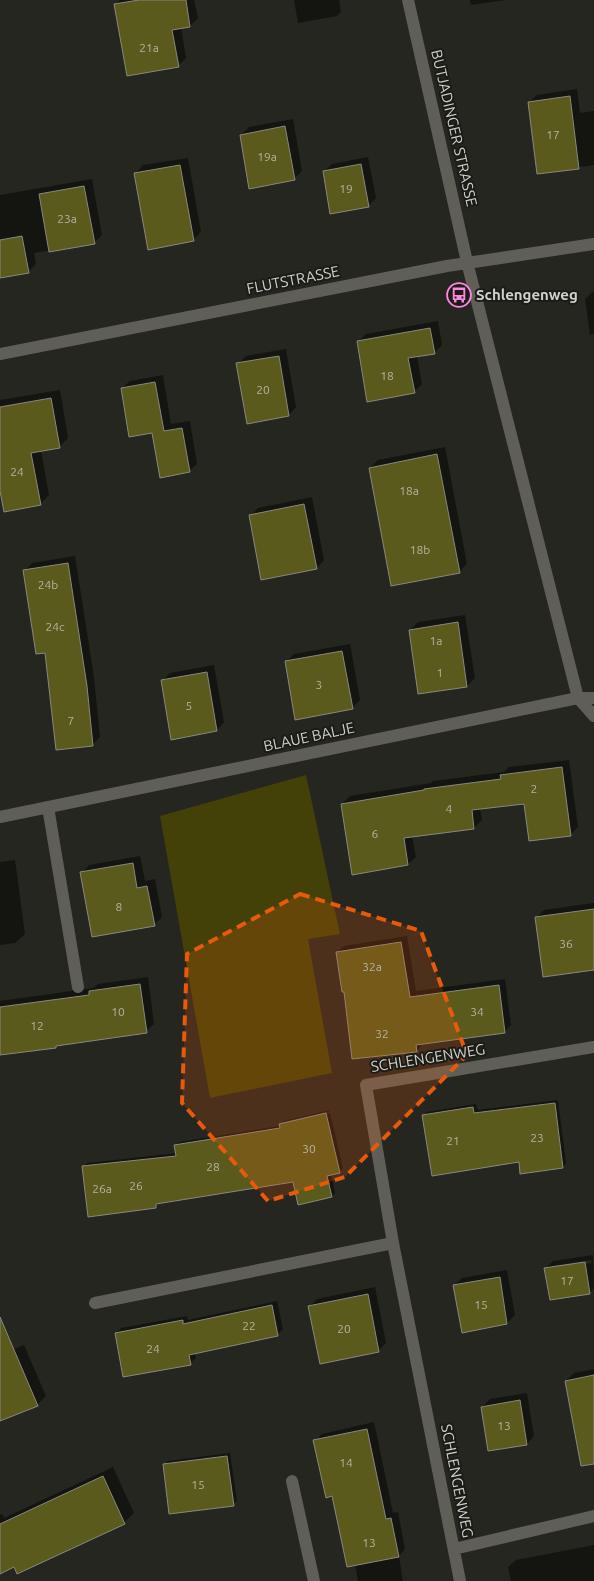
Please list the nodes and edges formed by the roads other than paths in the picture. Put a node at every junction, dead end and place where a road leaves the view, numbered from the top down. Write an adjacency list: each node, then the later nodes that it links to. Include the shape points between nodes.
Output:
1 (408, 0): 3 (street, BUTJADINGER STRASSE)
2 (594, 244): 3 (street, FLUTSTRASSE)
3 (467, 262): 4 (street, FLUTSTRASSE); 5 (street)
4 (0, 354)
5 (578, 698): 6 (street); 7 (street); 8 (street, BLAUE BALJE)
6 (594, 698)
7 (594, 716)
8 (48, 807): 9 (street, BLAUE BALJE); 10 (street)
9 (0, 817)
10 (78, 987)
11 (594, 1047): 12 (street, SCHLENGENWEG, via 366,1085)
12 (393, 1243): 13 (street); 16 (street, SCHLENGENWEG)
13 (95, 1303)
14 (292, 1481): 17 (street)
15 (594, 1516): 16 (street, SCHLENGENWEG)
16 (454, 1549): 18 (street, SCHLENGENWEG)
17 (314, 1581)
18 (460, 1581)

